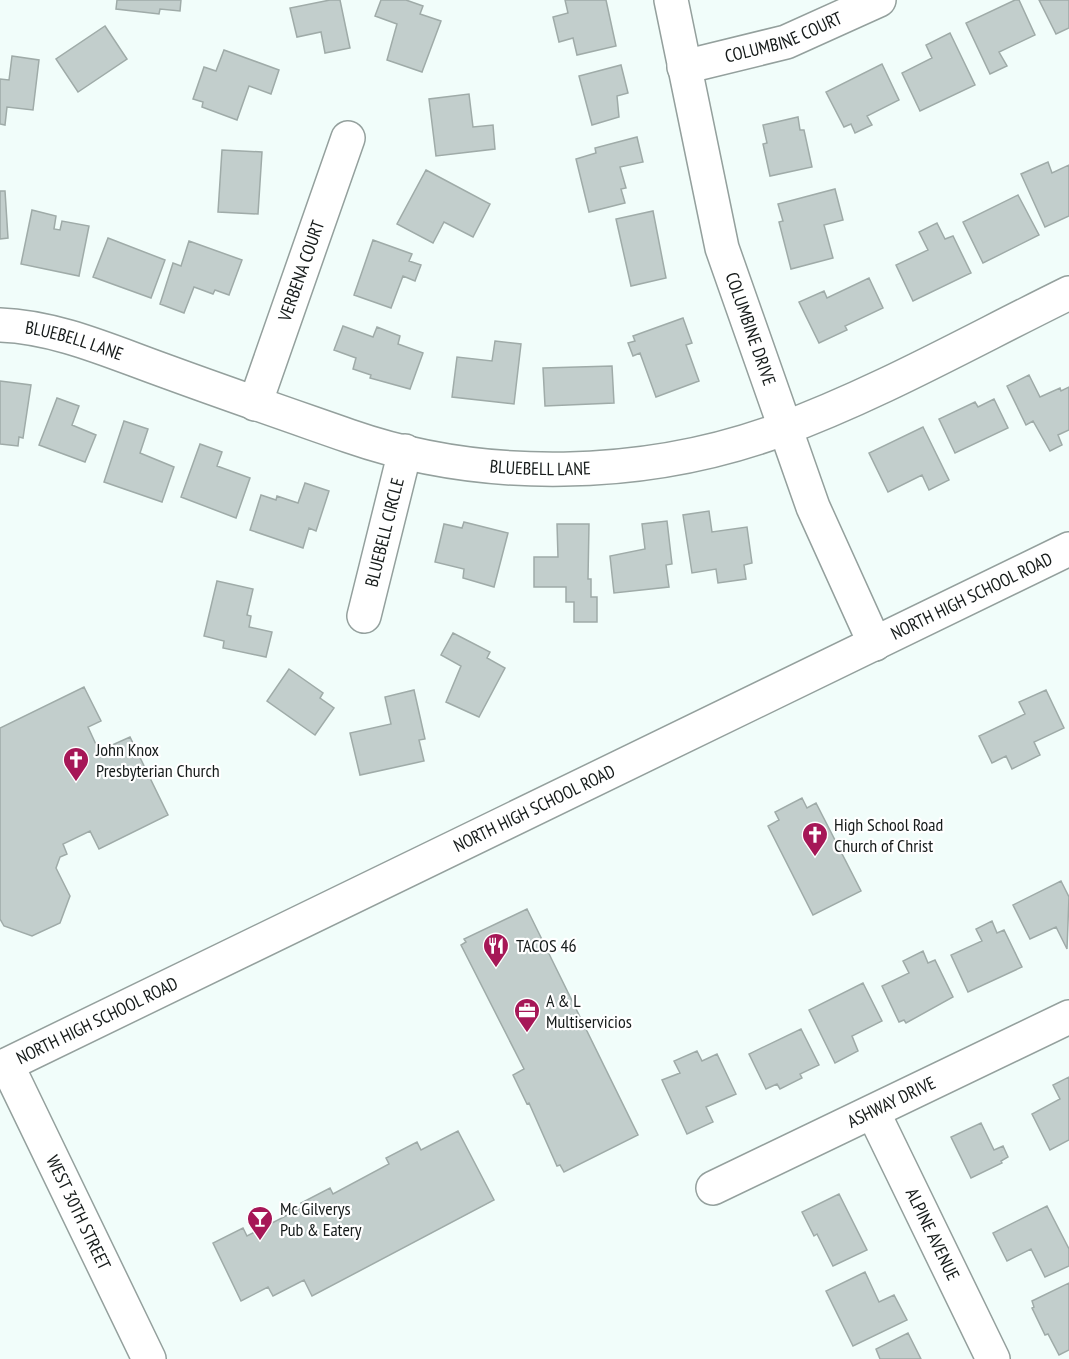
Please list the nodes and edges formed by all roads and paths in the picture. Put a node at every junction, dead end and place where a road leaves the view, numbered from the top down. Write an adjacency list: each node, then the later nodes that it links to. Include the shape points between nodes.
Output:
1 (670, 0): 3 (street, COLUMBINE DRIVE)
2 (879, 0): 3 (street, COLUMBINE COURT, via 786,42)
3 (684, 67): 8 (street, COLUMBINE DRIVE, via 722,248)
4 (348, 138): 7 (street, VERBENA COURT)
5 (1069, 293): 8 (street, BLUEBELL LANE)
6 (0, 325): 7 (street, BLUEBELL LANE, via 72,337)
7 (255, 404): 9 (street, BLUEBELL LANE)
8 (786, 428): 9 (street, BLUEBELL LANE, via 706,452 610,467 513,468); 12 (street, COLUMBINE DRIVE, via 813,507)
9 (405, 451): 11 (street, BLUEBELL CIRCLE)
10 (1069, 549): 12 (street, NORTH HIGH SCHOOL ROAD)
11 (364, 616)
12 (875, 644): 14 (street, NORTH HIGH SCHOOL ROAD)
13 (1069, 1017): 15 (street, ASHWAY DRIVE)
14 (3, 1067): 17 (street, WEST 30TH STREET)
15 (873, 1112): 16 (street, ASHWAY DRIVE); 18 (street, ALPINE AVENUE)
16 (713, 1188)
17 (149, 1359)
18 (993, 1359)

